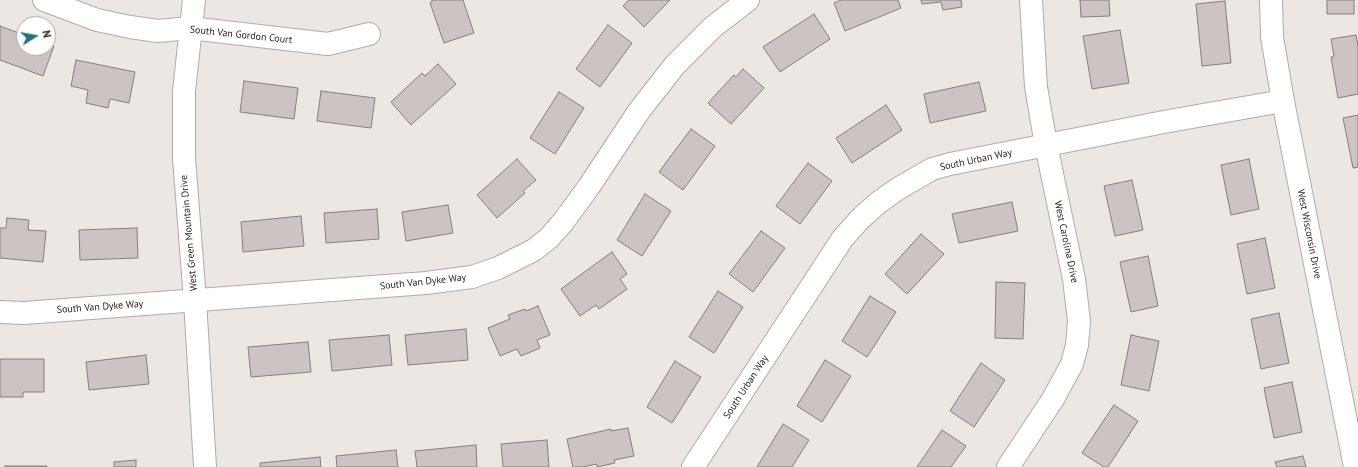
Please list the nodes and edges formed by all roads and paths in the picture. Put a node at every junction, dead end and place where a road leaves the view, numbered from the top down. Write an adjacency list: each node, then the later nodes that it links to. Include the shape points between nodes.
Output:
1 (44, 0): 6 (street, South Van Gordon Court, via 97,20 130,27 158,31)
2 (194, 0): 6 (street, West Green Mountain Drive)
3 (748, 0): 10 (street, South Van Dyke Way, via 712,27 675,65 639,111 563,222 534,250 498,268 472,277)
4 (1031, 0): 9 (street, West Carolina Drive, via 1036,87)
5 (1271, 0): 8 (street, West Wisconsin Drive, via 1272,36)
6 (190, 28): 7 (street, South Van Gordon Court, via 328,44); 10 (street, West Green Mountain Drive, via 183,118 186,194)
7 (369, 34)
8 (1283, 101): 9 (street, South Urban Way, via 1169,120); 15 (street, West Wisconsin Drive)
9 (1046, 145): 13 (street, South Urban Way, via 932,169 896,190 861,218 843,238); 14 (street, West Carolina Drive, via 1074,279 1079,322 1077,345 1072,364 1053,399)
10 (195, 300): 11 (street, South Van Dyke Way, via 24,313); 12 (street, West Green Mountain Drive)
11 (0, 312)
12 (205, 467)
13 (694, 467)
14 (1008, 467)
15 (1355, 467)

